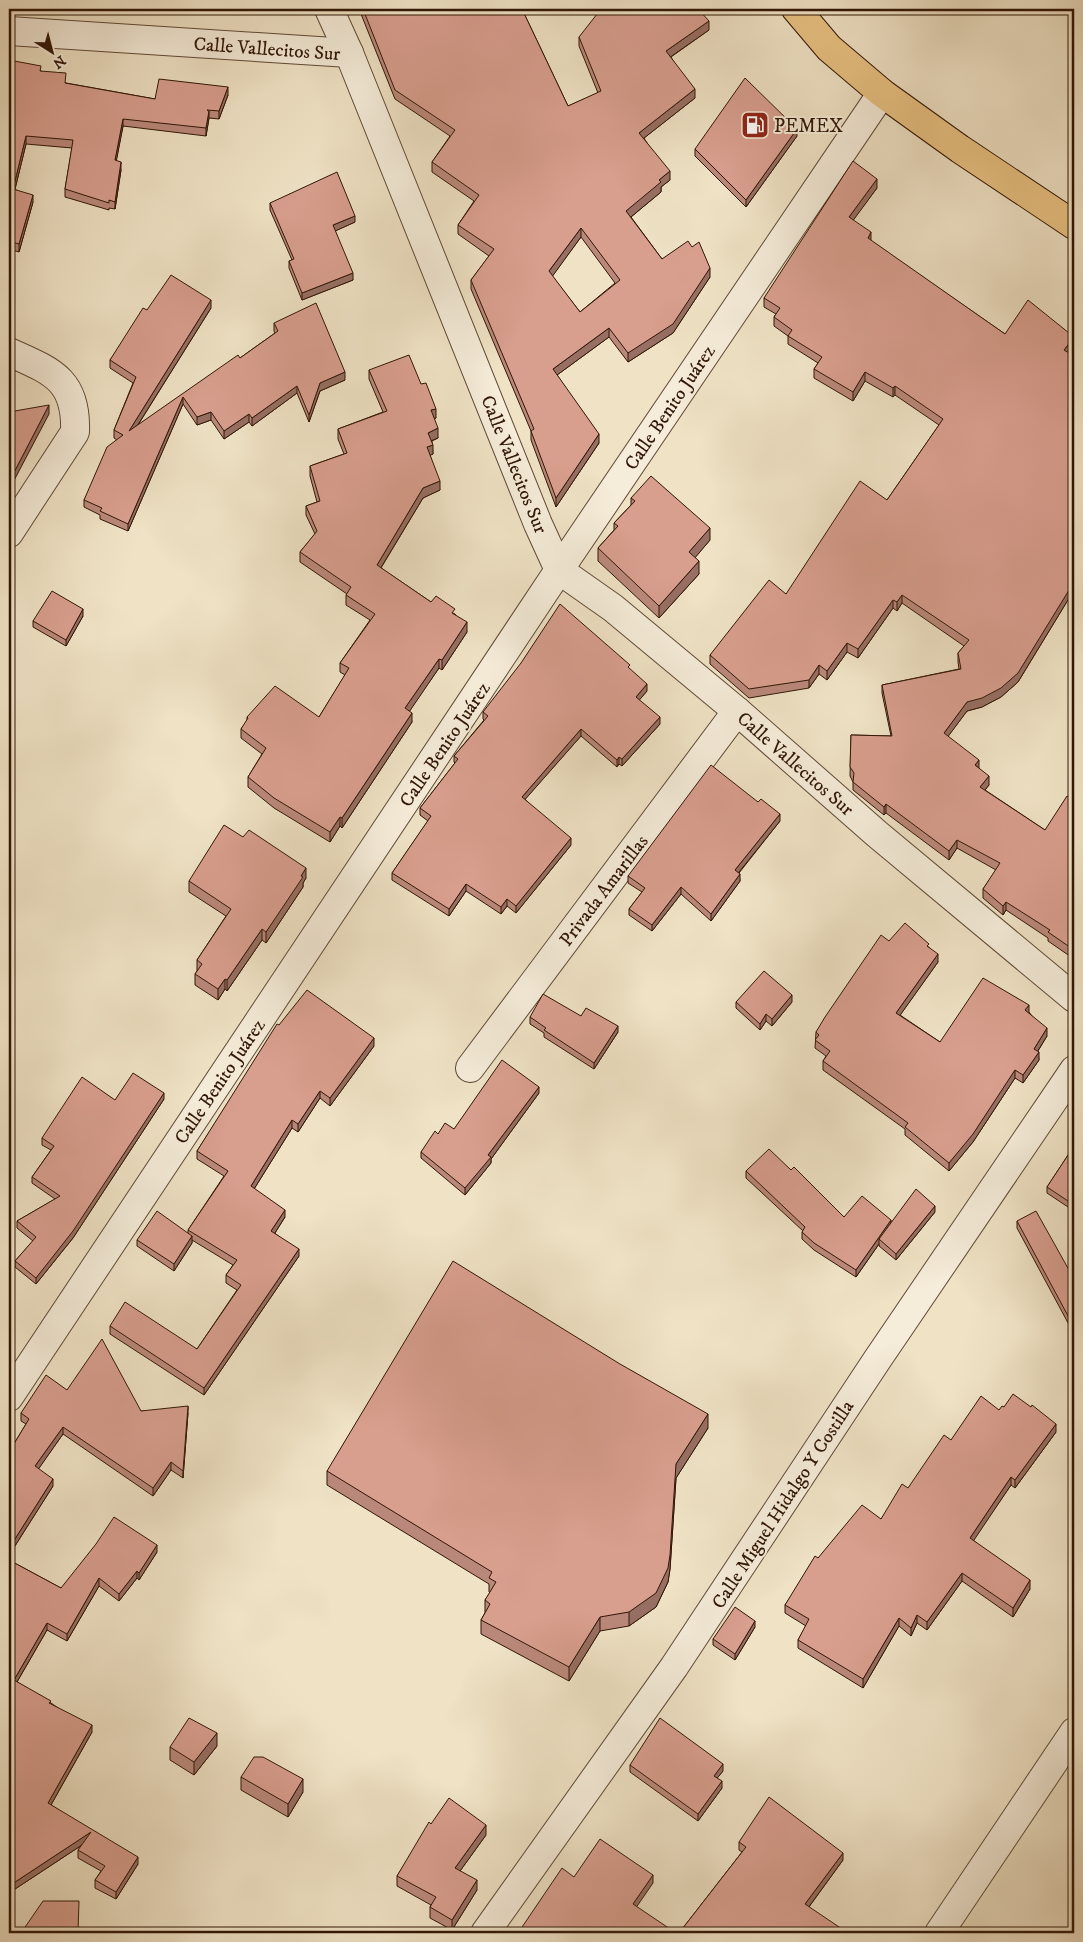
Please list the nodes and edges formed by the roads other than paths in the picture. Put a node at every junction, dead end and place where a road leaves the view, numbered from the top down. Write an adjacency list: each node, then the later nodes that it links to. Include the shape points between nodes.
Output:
1 (329, 9): 4 (street)
2 (796, 9): 5 (main road, via 829,48)
3 (9, 31): 4 (street, Calle Vallecitos Sur)
4 (349, 53): 9 (street, Calle Vallecitos Sur)
5 (882, 93): 6 (main road); 9 (street, Calle Benito Juárez)
6 (1074, 226)
7 (9, 352): 8 (street, via 50,371 62,381 76,414 75,432)
8 (9, 533)
9 (559, 570): 10 (street, Calle Vallecitos Sur, via 613,608); 14 (street, Calle Benito Juárez)
10 (737, 712): 11 (street, Calle Vallecitos Sur, via 876,834); 12 (street, Privada Amarillas)
11 (1074, 998)
12 (470, 1068)
13 (1074, 1070): 16 (street, Calle Miguel Hidalgo Y Costilla, via 674,1667)
14 (9, 1397)
15 (1074, 1732): 17 (street)
16 (485, 1933)
17 (939, 1933)

